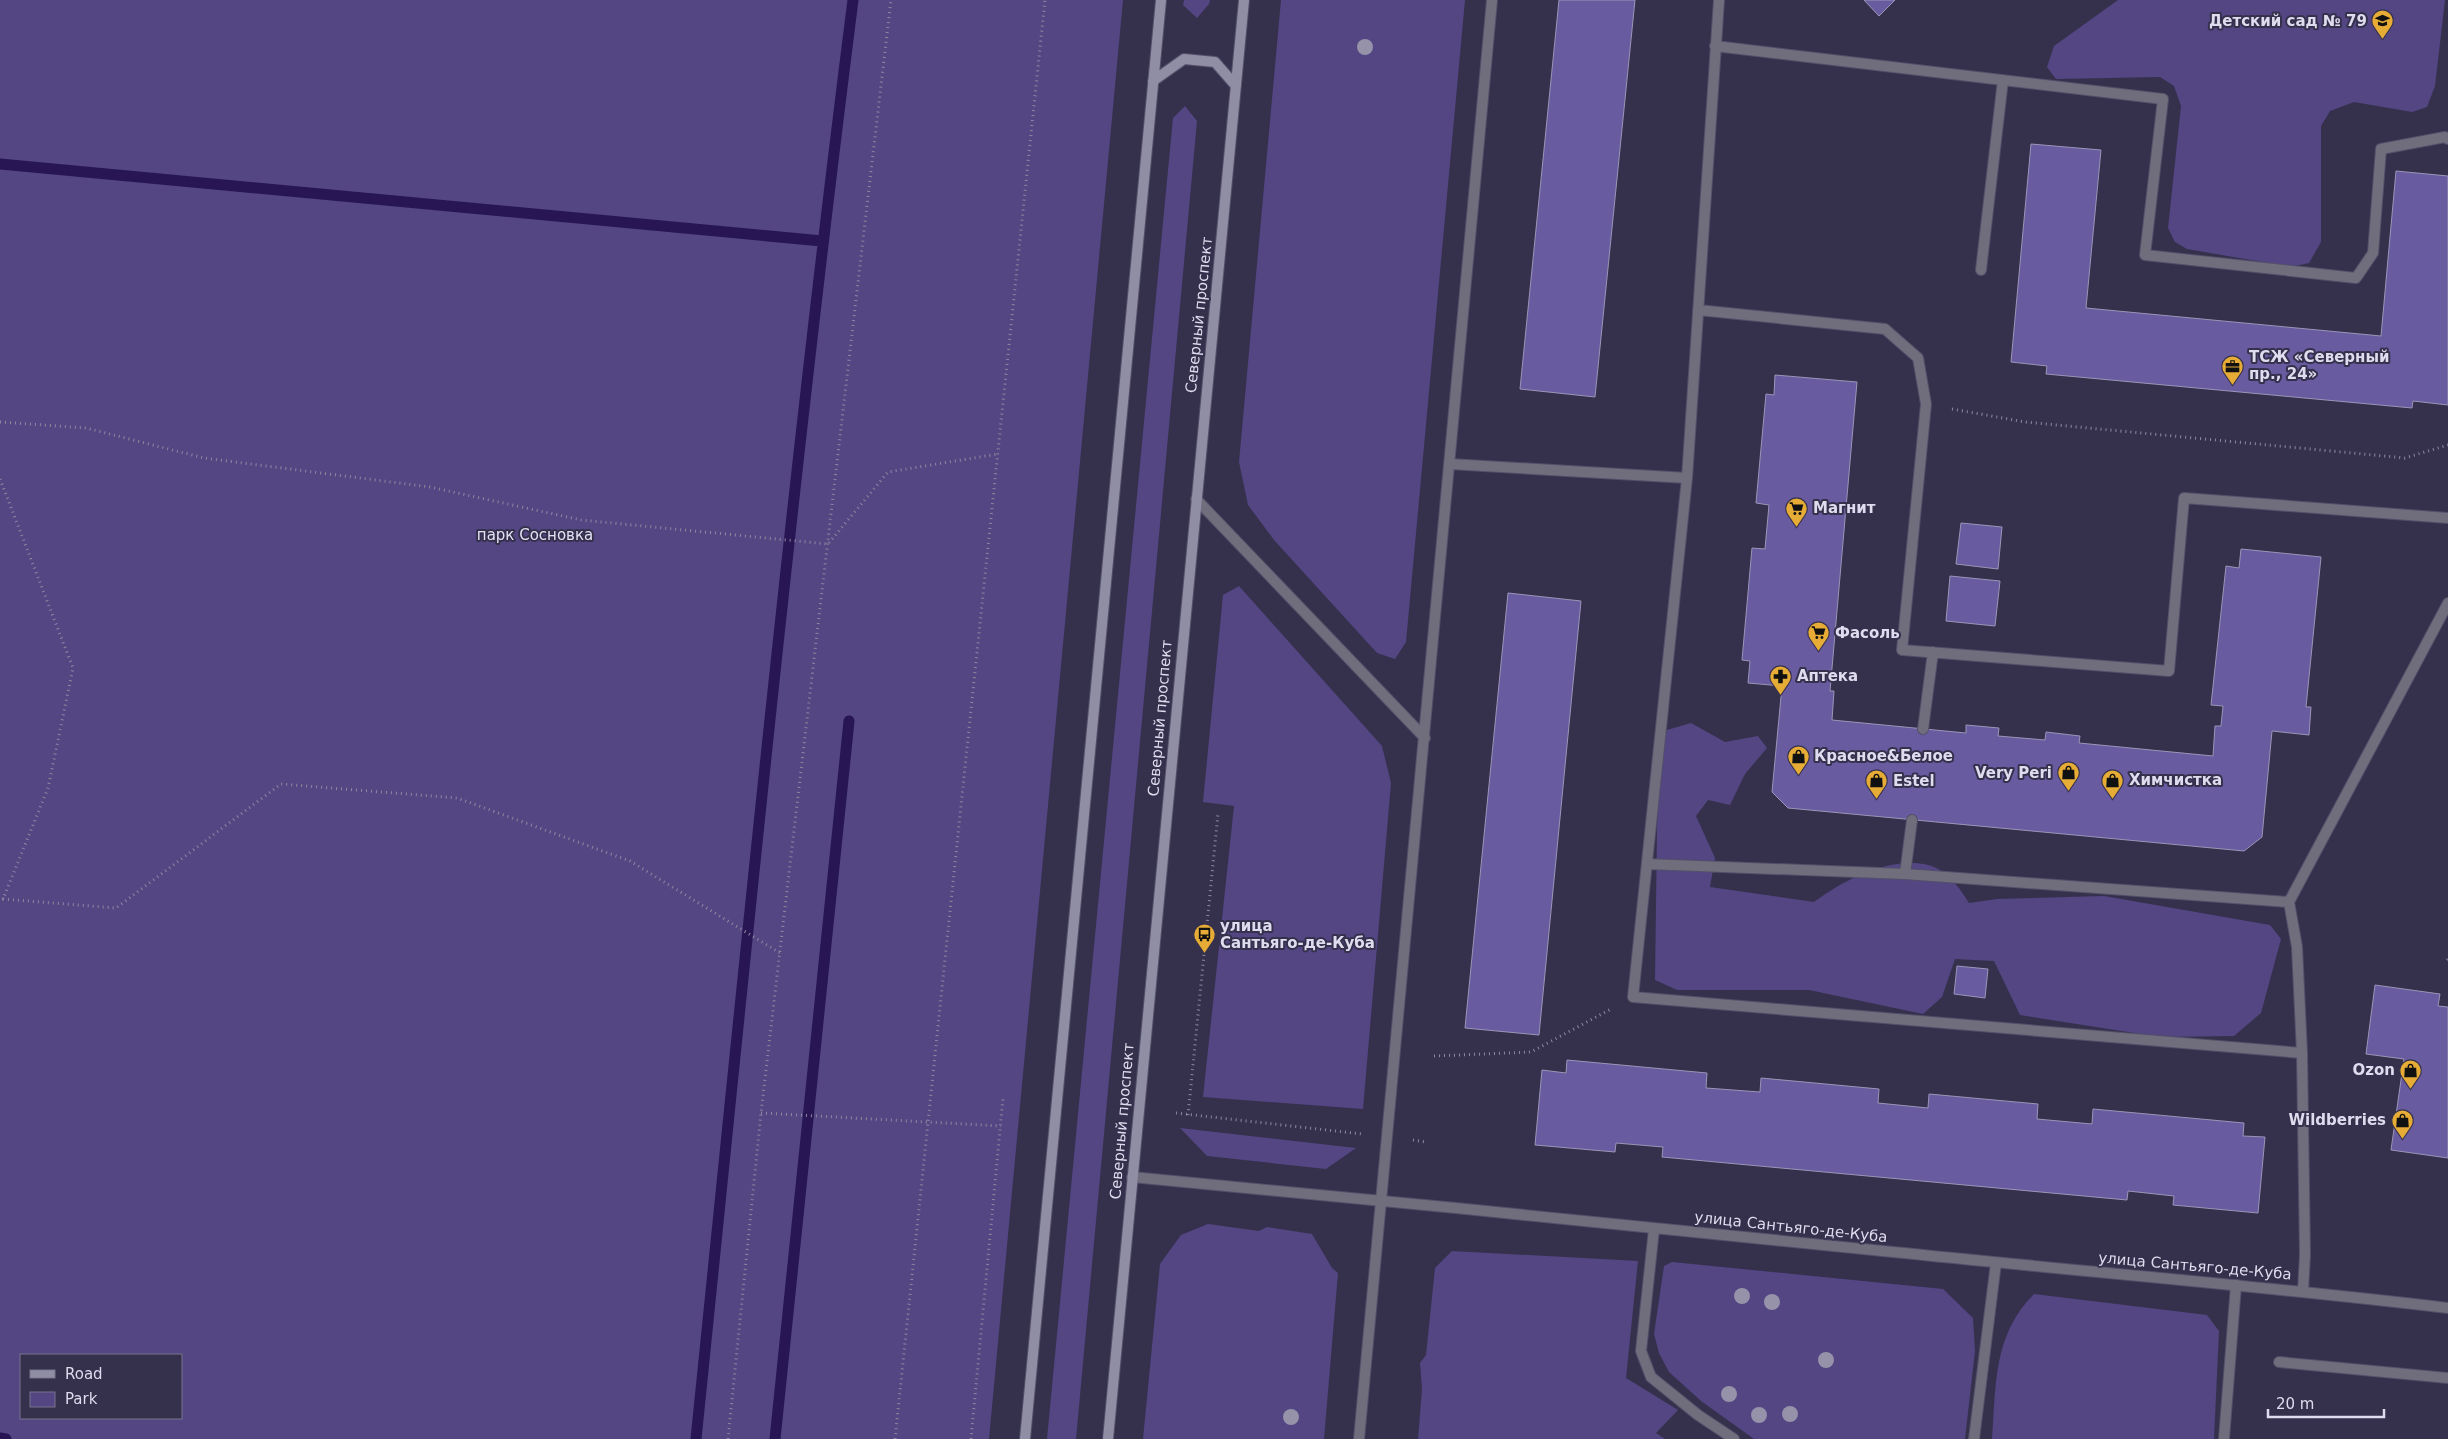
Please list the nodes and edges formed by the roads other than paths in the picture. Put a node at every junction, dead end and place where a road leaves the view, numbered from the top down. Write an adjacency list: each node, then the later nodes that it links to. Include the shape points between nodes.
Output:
1 (1161, 0): 7 (main road)
2 (1244, 0): 8 (main road, Северный проспект)
3 (1492, 0): 12 (street)
4 (1719, 0): 5 (street)
5 (1715, 46): 6 (street); 11 (street)
6 (2003, 80): 9 (street, via 2163,99 2145,255 2356,278 2373,253 2381,150); 10 (street)
7 (1154, 81): 8 (main road, via 1184,58 1215,62); 34 (main road)
8 (1236, 86): 14 (main road, Северный проспект)
9 (2448, 139)
10 (1981, 270)
11 (1698, 310): 13 (street); 17 (street, via 1886,329 1918,358 1926,404 1902,650)
12 (1450, 464): 13 (street); 19 (street)
13 (1687, 478): 21 (street)
14 (1196, 499): 19 (street); 25 (main road, Северный проспект)
15 (2448, 518): 17 (street, via 2184,498 2168,671)
16 (2448, 603): 23 (street)
17 (1933, 652): 18 (street)
18 (1923, 729)
19 (1425, 738): 26 (street)
20 (1912, 820): 22 (street)
21 (1647, 864): 22 (street); 24 (street, via 1634,997)
22 (1905, 874): 23 (street)
23 (2289, 902): 24 (street, via 2297,947)
24 (2302, 1053): 30 (street)
25 (1132, 1177): 26 (street, улица Сантьяго-де-Куба); 35 (main road, Северный проспект)
26 (1381, 1199): 27 (street, улица Сантьяго-де-Куба); 36 (street)
27 (1654, 1229): 28 (street, улица Сантьяго-де-Куба); 37 (street, via 1641,1350 1651,1377)
28 (1996, 1263): 29 (street, улица Сантьяго-де-Куба); 38 (street)
29 (2236, 1284): 30 (street, улица Сантьяго-де-Куба); 39 (street)
30 (2303, 1291): 31 (street, улица Сантьяго-де-Куба)
31 (2448, 1308)
32 (2279, 1362): 33 (street)
33 (2448, 1378)
34 (1025, 1439)
35 (1108, 1439)
36 (1359, 1439)
37 (1734, 1439)
38 (1974, 1439)
39 (2224, 1439)

